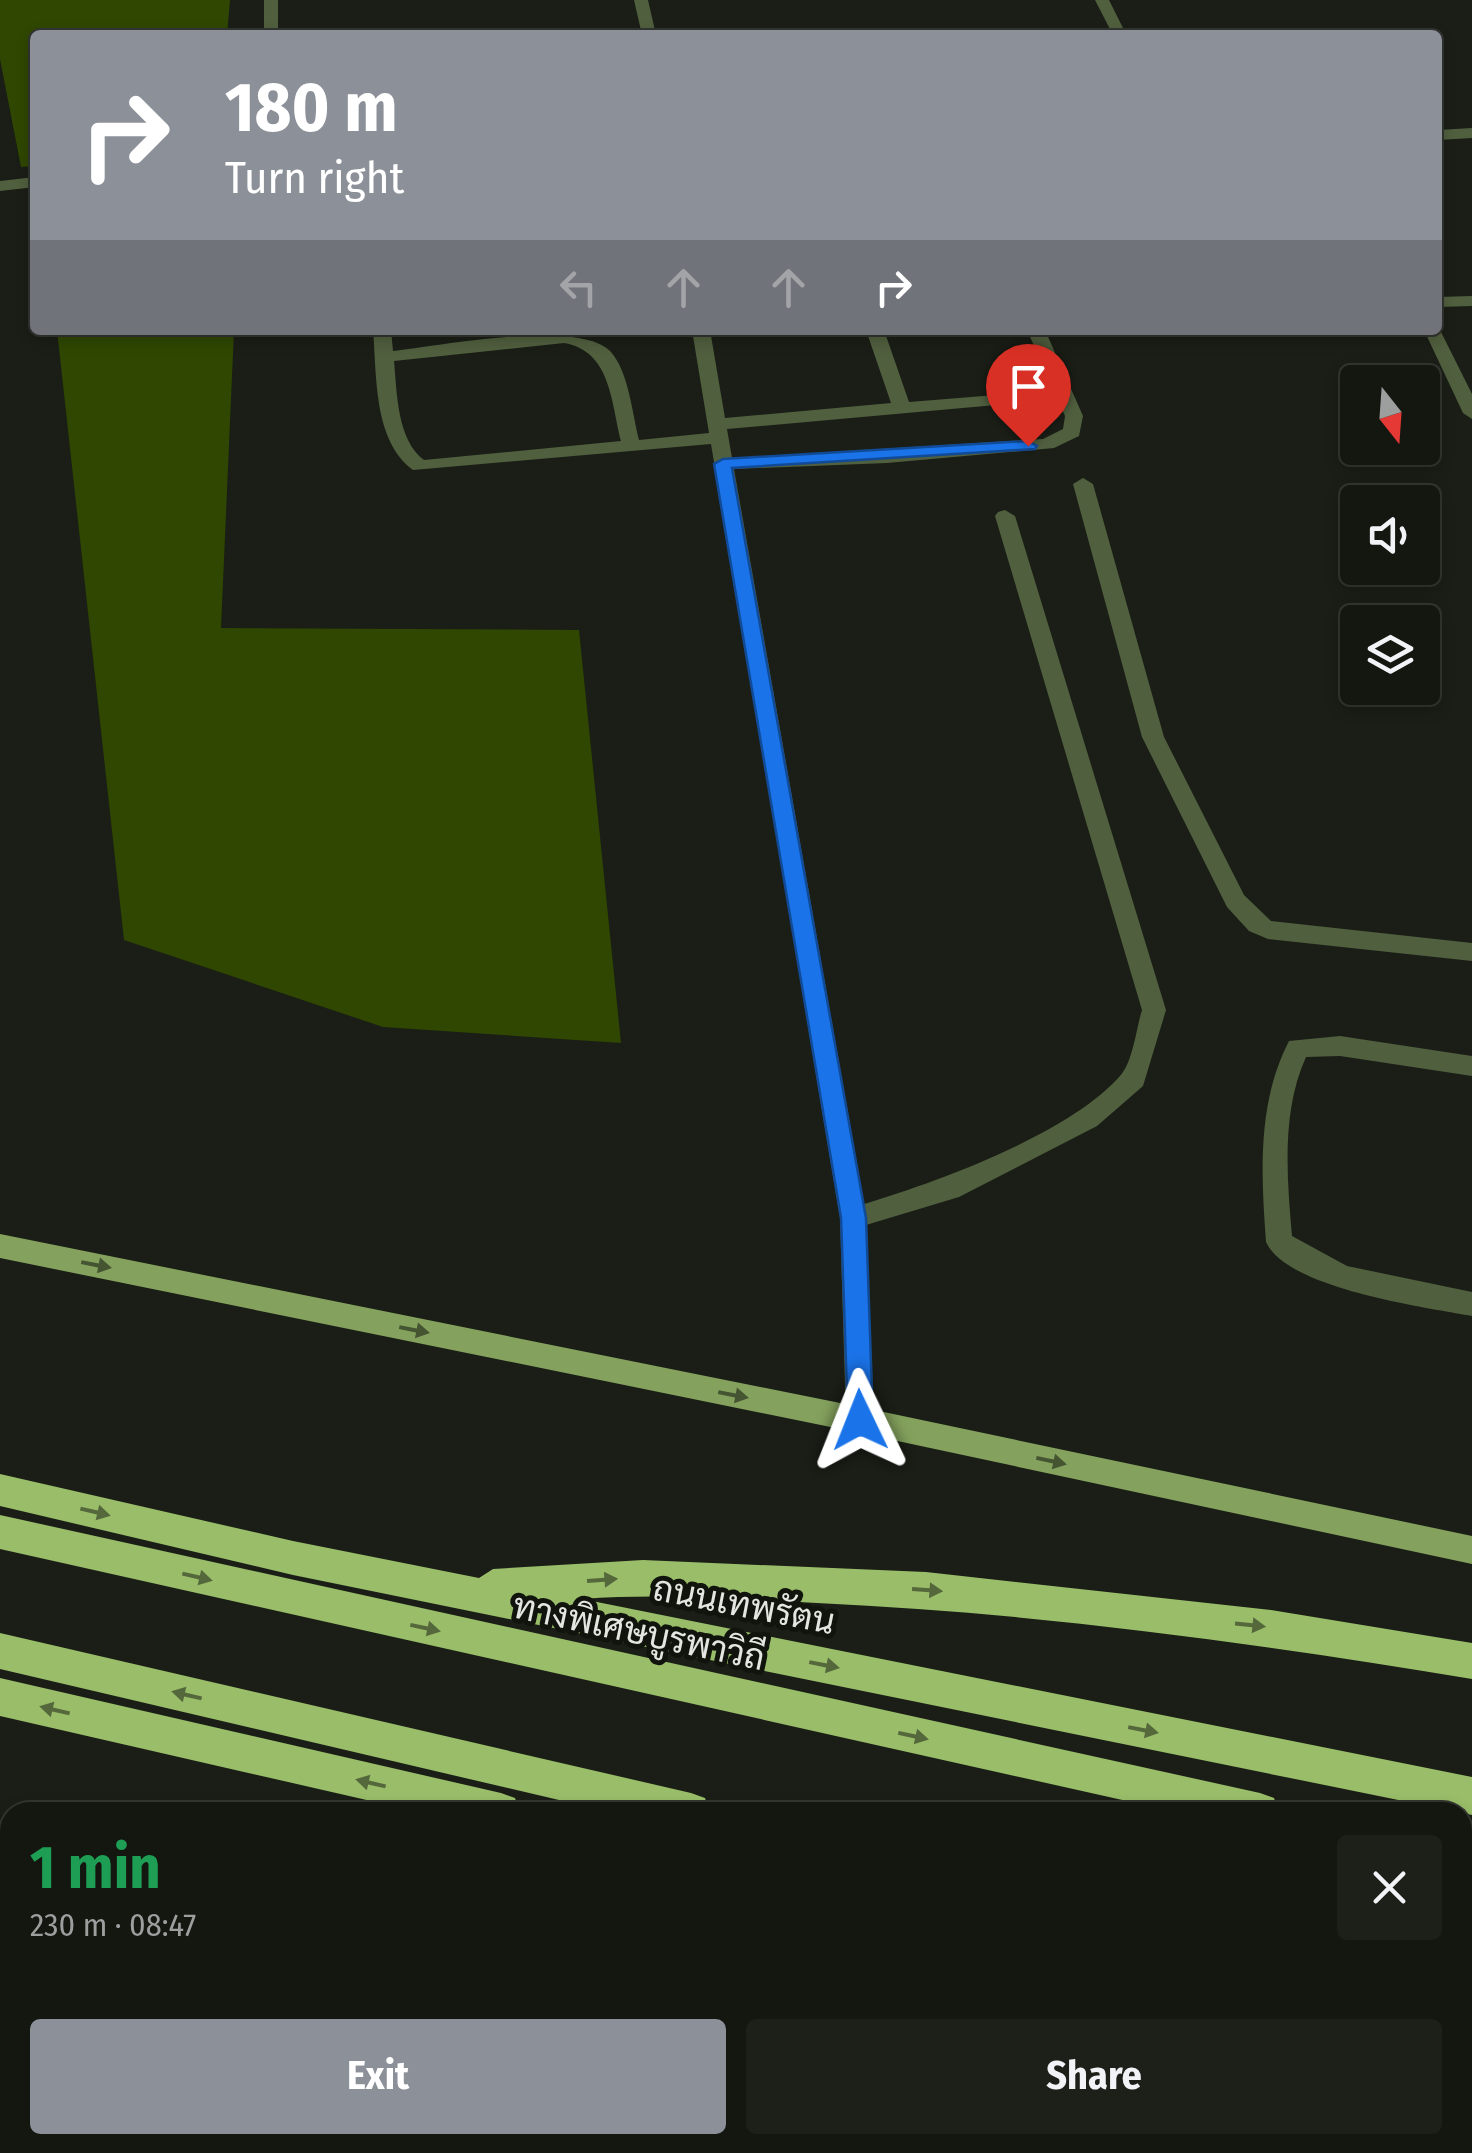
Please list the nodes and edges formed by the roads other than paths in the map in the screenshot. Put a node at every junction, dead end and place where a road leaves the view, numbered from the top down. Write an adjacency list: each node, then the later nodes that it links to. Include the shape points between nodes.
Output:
1 (271, 0): 4 (street)
2 (641, 0): 5 (street)
3 (1102, 0): 6 (street)
4 (271, 30)
5 (648, 30)
6 (1117, 30)
7 (1472, 134): 8 (street)
8 (1442, 135)
9 (30, 183): 10 (street)
10 (0, 186)
11 (1472, 301): 12 (street)
12 (1442, 302)
13 (383, 335): 18 (street)
14 (702, 335): 22 (street)
15 (876, 335): 20 (street)
16 (1038, 335): 24 (street, via 1074,416 1072,432 1063,439)
17 (1435, 335): 21 (street)
18 (385, 358): 23 (street, via 584,340 610,364); 23 (street, via 402,451 420,466)
19 (996, 400): 20 (street)
20 (902, 408): 22 (street)
21 (1472, 414)
22 (717, 431): 23 (street); 24 (street)
23 (631, 446)
24 (723, 464): 29 (street)
25 (1083, 484): 27 (street, via 1153,737 1235,901 1268,930)
26 (1005, 516): 29 (street, via 1154,1010 1134,1079 1088,1119 950,1189)
27 (1472, 952)
28 (1472, 1066): 31 (street, via 1340,1046 1298,1048 1284,1072 1274,1190 1278,1242 1299,1260 1356,1280)
29 (854, 1218): 32 (street)
30 (0, 1246): 32 (main road, one-way to 32)
31 (1472, 1304)
32 (860, 1420): 35 (main road, one-way to 35)
33 (0, 1490): 41 (highway, ถนนเทพรัตน, one-way to 41, via 294,1558)
34 (0, 1532): 36 (highway, ทางพิเศษบูรพาวิถี, one-way to 36)
35 (1472, 1550)
36 (295, 1600): 38 (highway, one-way to 38, via 643,1578 926,1590 1271,1628); 45 (highway, ทางพิเศษบูรพาวิถี, one-way to 45)
37 (0, 1651): 40 (highway, one-way to 37)
38 (1472, 1661)
39 (0, 1697): 42 (highway, one-way to 39)
40 (246, 1710): 43 (highway); 44 (highway)
41 (1472, 1796)
42 (457, 1802)
43 (567, 1802)
44 (647, 1802)
45 (1214, 1802)

